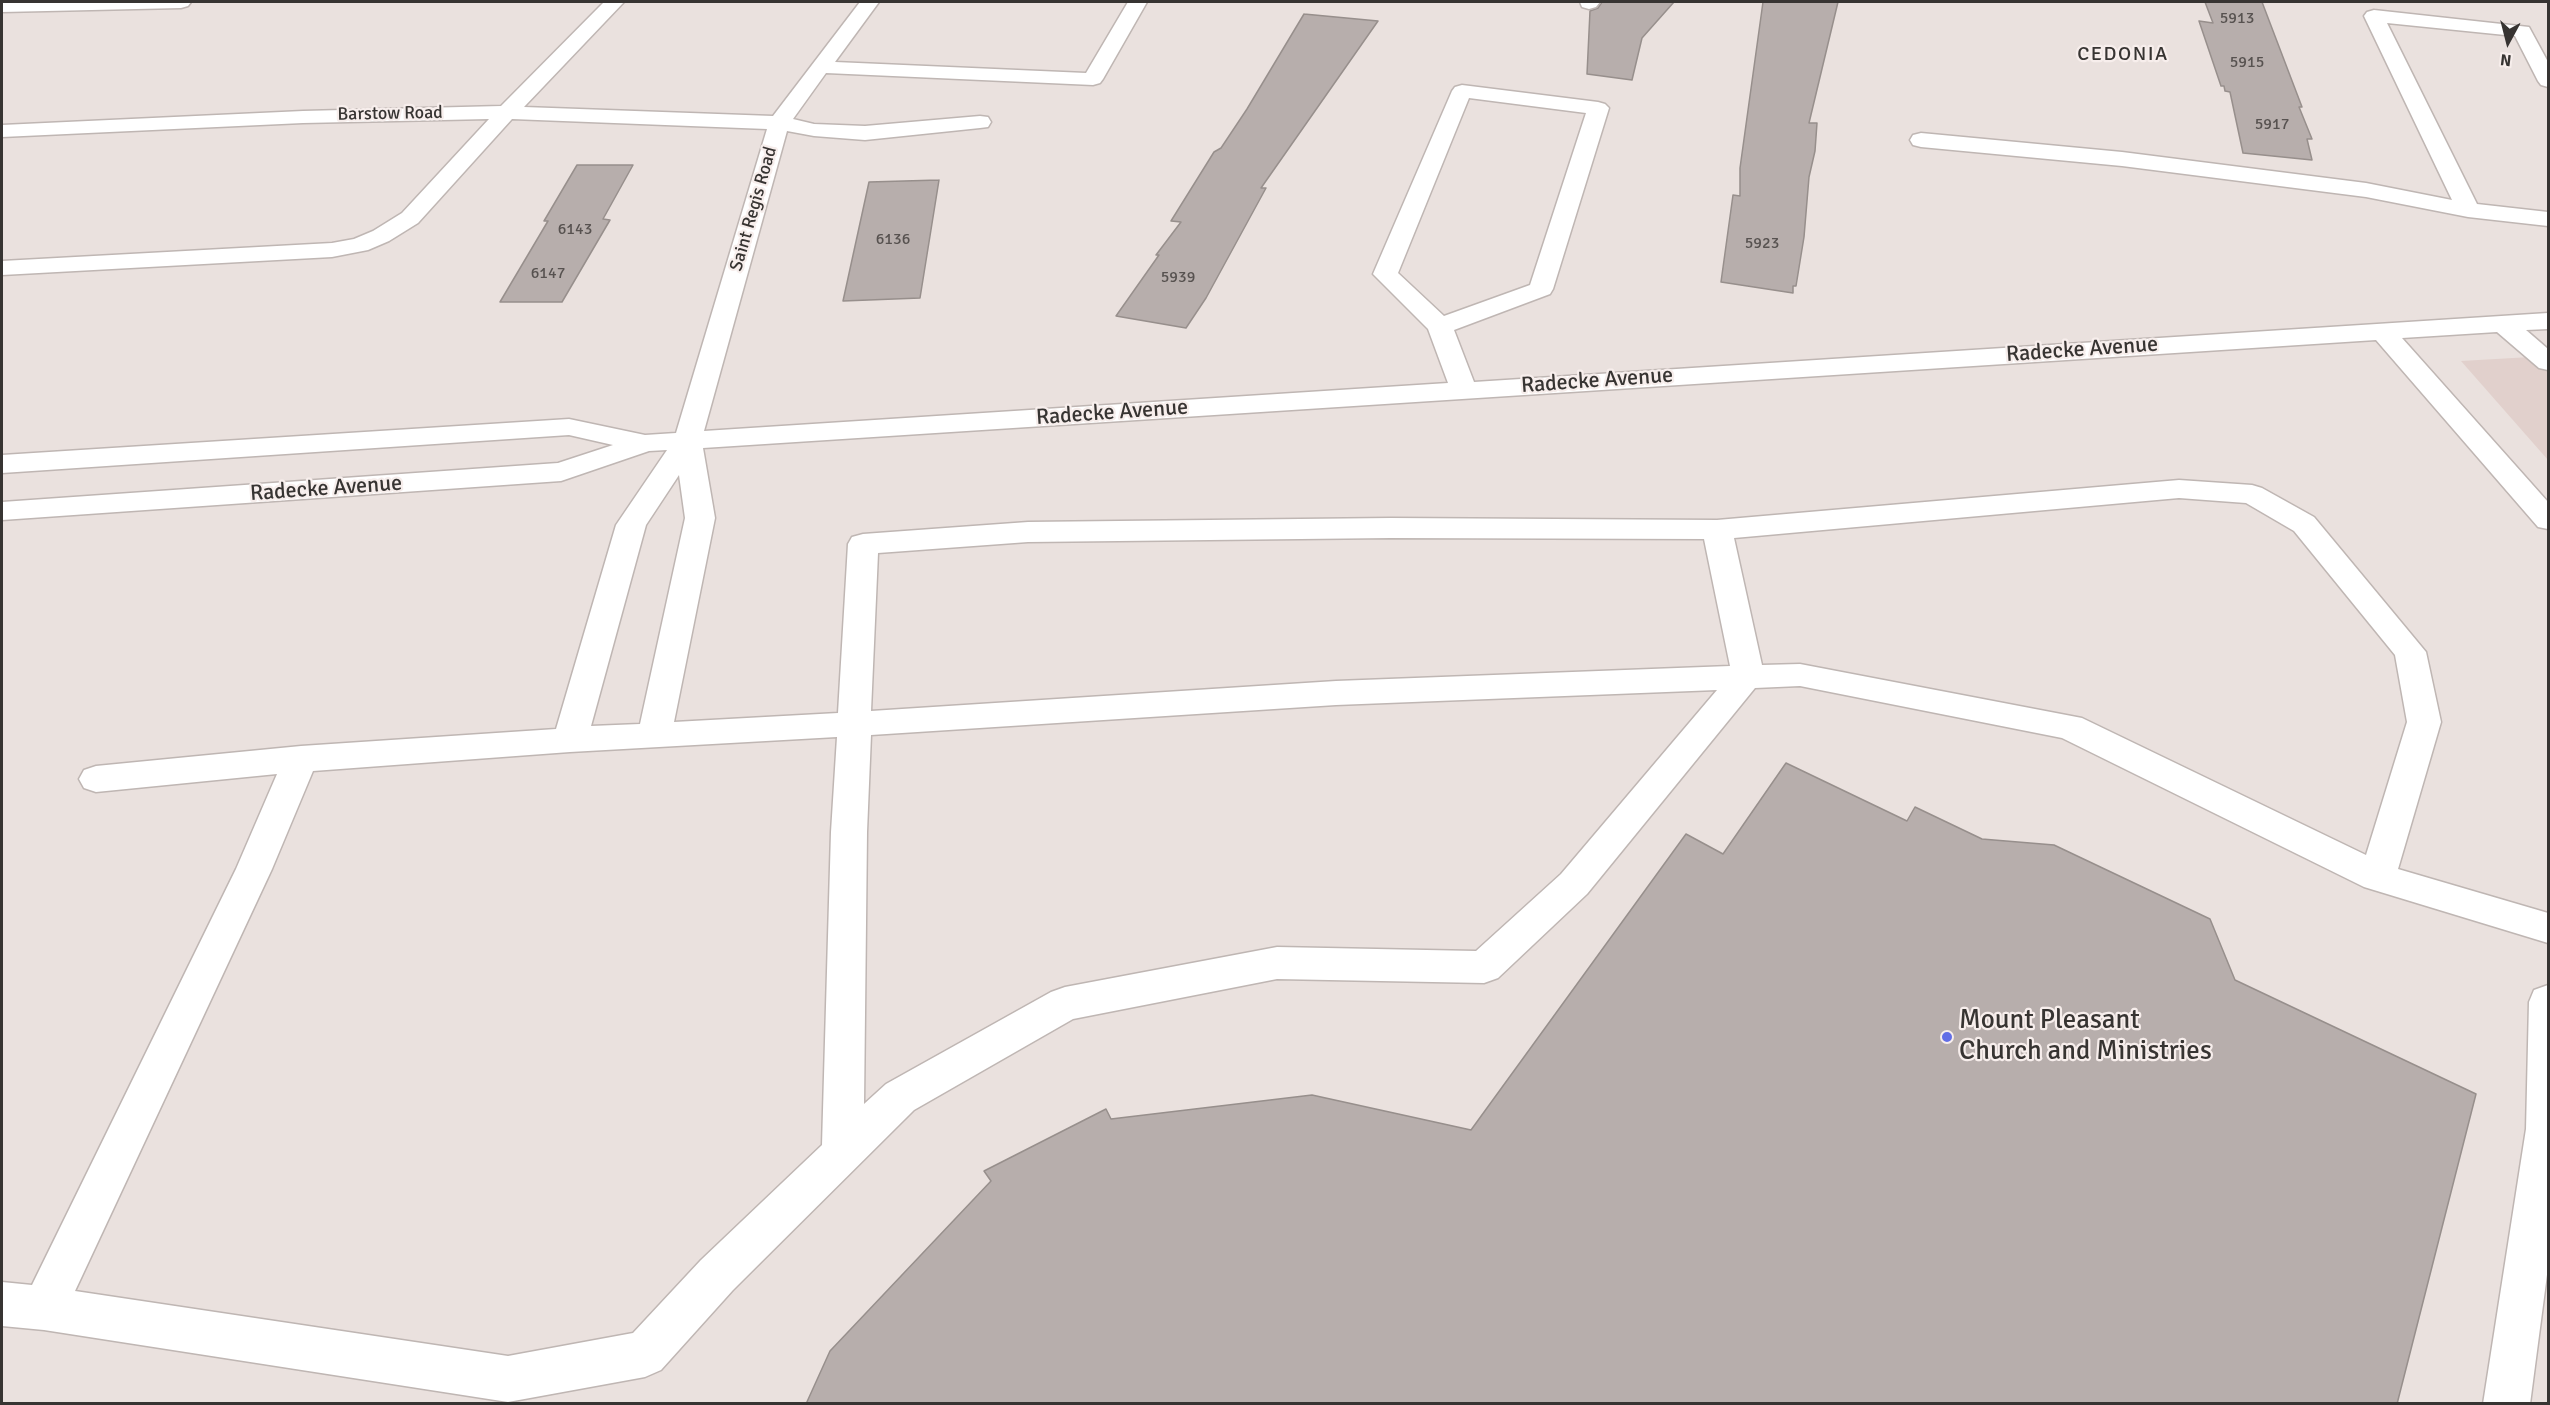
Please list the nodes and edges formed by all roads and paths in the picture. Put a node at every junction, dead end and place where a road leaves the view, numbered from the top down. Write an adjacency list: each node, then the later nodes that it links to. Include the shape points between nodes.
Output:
1 (181, 2): 5 (street)
2 (614, 2): 8 (street)
3 (869, 2): 6 (street, Saint Regis Road)
4 (1137, 2): 6 (street, via 1093,79)
5 (2, 6)
6 (820, 67): 10 (street, Saint Regis Road)
7 (2548, 81): 13 (street, via 2522,31 2374,16)
8 (507, 112): 10 (street, Barstow Road); 11 (street, Barstow Road, via 303,117); 15 (street, via 410,218 360,245 332,250)
9 (980, 122): 10 (street, Barstow Road, via 865,133)
10 (778, 123): 22 (street, Saint Regis Road)
11 (2, 132)
12 (1921, 140): 13 (street, via 2122,159 2366,190)
13 (2468, 210): 14 (street)
14 (2545, 222)
15 (2, 268)
16 (2548, 321): 17 (street, Radecke Avenue)
17 (2503, 324): 19 (street, Radecke Avenue); 20 (street)
18 (1440, 326): 18 (street, via 1541,289 1598,108 1462,91 1385,274); 21 (street)
19 (2382, 331): 21 (street, Radecke Avenue); 26 (street)
20 (2548, 362)
21 (1464, 390): 22 (street, Radecke Avenue)
22 (688, 440): 23 (street, Radecke Avenue); 30 (street, via 700,518); 31 (street, via 631,525)
23 (646, 443): 24 (street, Radecke Avenue, via 569,427); 25 (street, Radecke Avenue, via 561,472)
24 (2, 464)
25 (2, 511)
26 (2548, 520)
27 (1717, 530): 28 (street); 29 (street, via 1028,532 863,544); 34 (street, via 2180,489 2252,494 2304,524 2410,652 2424,722)
28 (1748, 675): 29 (street, via 1358,692); 34 (street, via 1800,675 2070,727); 37 (street, via 1574,884 1484,967 1277,963 1065,1004 900,1097)
29 (855, 724): 30 (street); 37 (street)
30 (654, 736): 31 (street)
31 (570, 740): 32 (street)
32 (301, 759): 33 (street); 39 (street, via 254,869)
33 (96, 779)
34 (2377, 877): 35 (street)
35 (2548, 928)
36 (2548, 1002): 40 (street, via 2547,1129)
37 (843, 1152): 39 (street, via 717,1275 645,1354 508,1379)
38 (2, 1304): 39 (street)
39 (44, 1308)
40 (2506, 1404)

